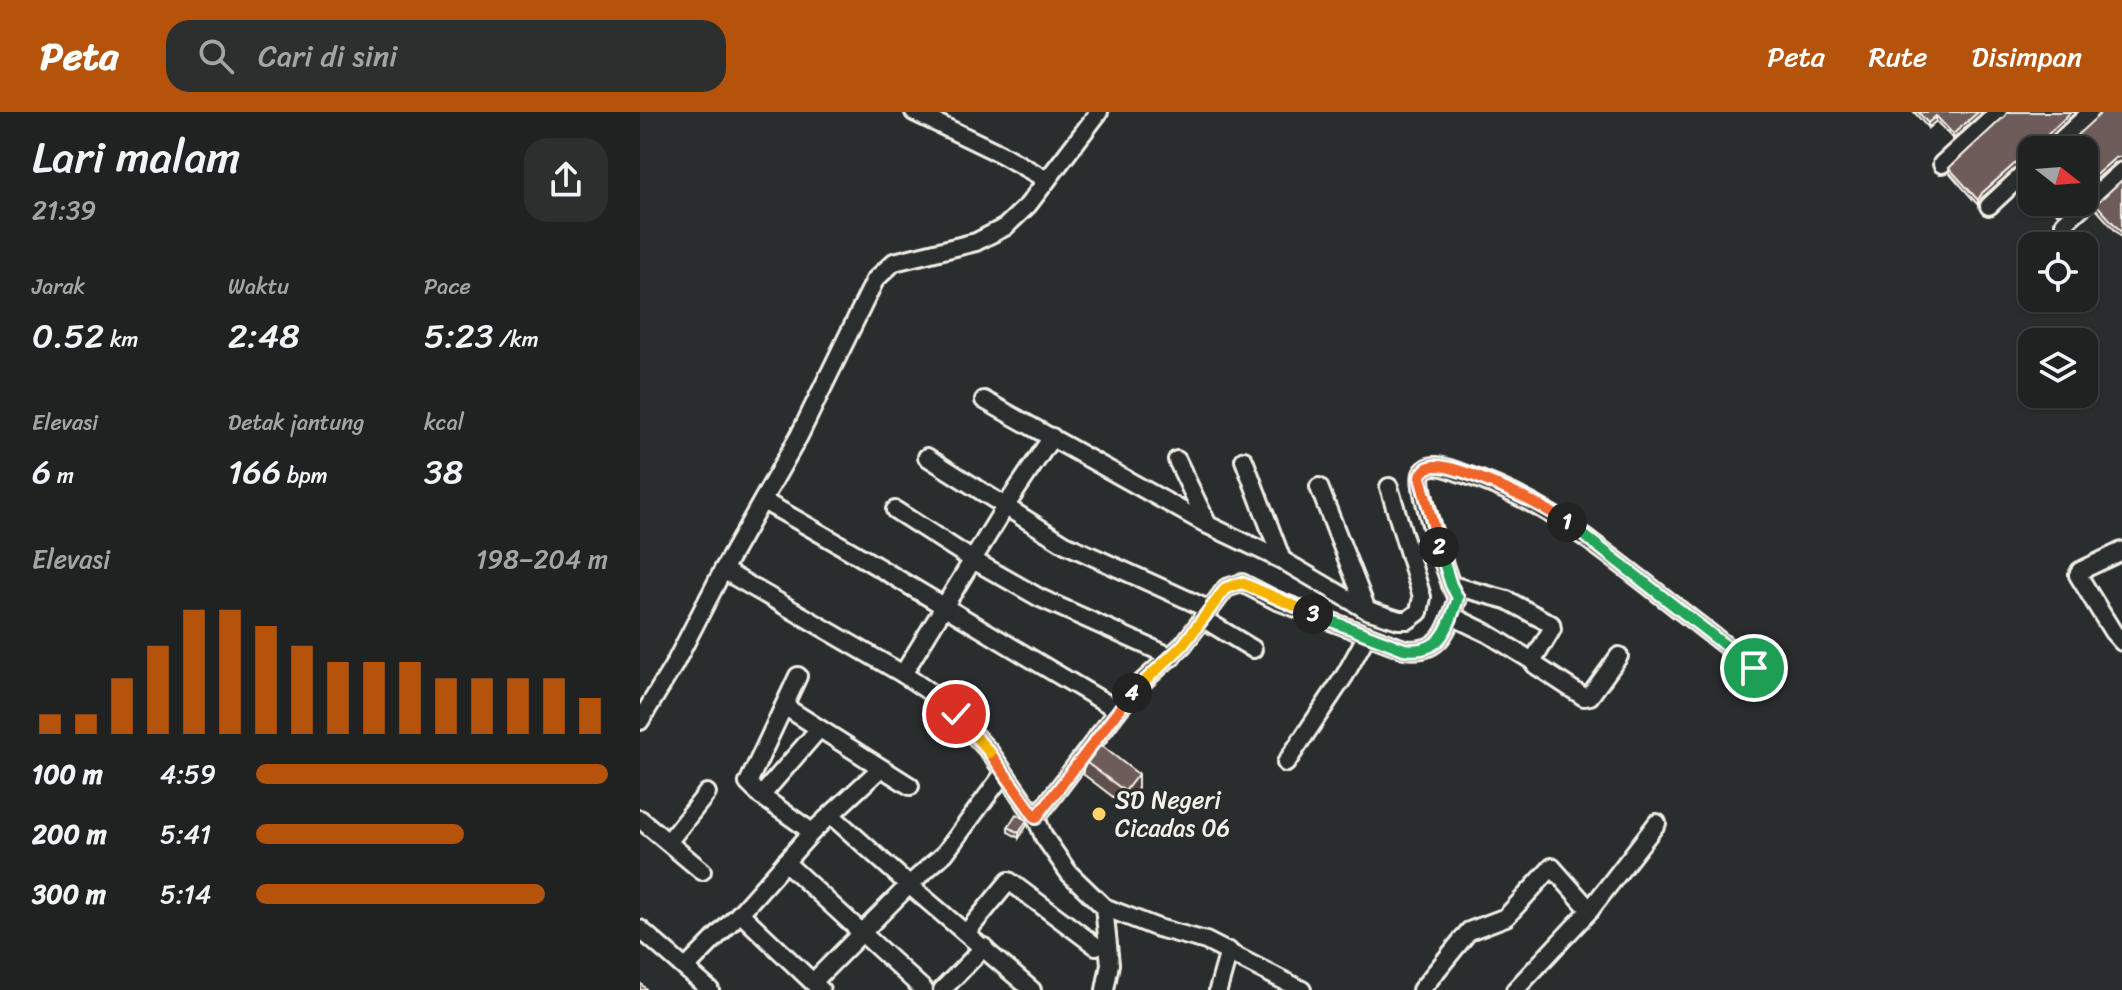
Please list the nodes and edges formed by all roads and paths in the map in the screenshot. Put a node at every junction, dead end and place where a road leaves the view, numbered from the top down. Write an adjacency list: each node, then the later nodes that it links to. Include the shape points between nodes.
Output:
1 (914, 112): 9 (street)
2 (1099, 112): 9 (street)
3 (1999, 112): 6 (street)
4 (2091, 112): 5 (street)
5 (2065, 136)
6 (1942, 164)
7 (2122, 171): 11 (street)
8 (2018, 179): 10 (street)
9 (1047, 180): 19 (street, via 1017,216 993,234 894,262 875,280)
10 (1989, 206)
11 (2064, 223)
12 (984, 400): 13 (street)
13 (1052, 437): 20 (street); 22 (street)
14 (927, 457): 20 (street)
15 (1177, 460): 22 (street)
16 (1244, 460): 25 (street)
17 (1319, 487): 29 (street)
18 (1389, 487): 29 (street, via 1422,605 1408,620)
19 (763, 501): 26 (street); 28 (street)
20 (1005, 507): 24 (street); 30 (street, via 1065,544)
21 (895, 510): 24 (street)
22 (1208, 525): 25 (street)
23 (2122, 551): 32 (street, via 2078,575)
24 (973, 560): 28 (street); 36 (street, via 1040,598)
25 (1282, 560): 29 (street)
26 (723, 570): 39 (street); 43 (street)
27 (1451, 585): 31 (street, via 1458,598); 37 (street, via 1507,600 1551,624); 38 (street, via 1420,477 1431,466 1496,485 1554,513)
28 (946, 606): 39 (street); 42 (street)
29 (1367, 610)
30 (1205, 614): 33 (street, via 1226,588 1242,583); 34 (street); 36 (street)
31 (1452, 616): 33 (street, via 1438,641 1418,652); 37 (street)
32 (2119, 633)
33 (1367, 635): 45 (street)
34 (1253, 649)
35 (1619, 656): 37 (street, via 1587,698)
36 (1172, 657): 42 (street)
37 (1534, 662)
38 (1754, 668)
39 (903, 674): 47 (street, via 956,714)
40 (798, 676): 41 (street)
41 (784, 706): 44 (street); 50 (street, via 748,783)
42 (1118, 710): 52 (street)
43 (640, 721)
44 (819, 729): 46 (street); 50 (street)
45 (1286, 763)
46 (881, 768): 48 (street); 51 (street)
47 (1004, 773): 52 (street); 59 (street, via 959,838)
48 (910, 786)
49 (707, 793): 56 (street)
50 (761, 796): 55 (street)
51 (831, 815): 55 (street); 59 (street)
52 (1036, 818): 60 (street, via 1069,873)
53 (640, 819): 56 (street)
54 (1657, 823): 61 (street)
55 (812, 832): 57 (street)
56 (669, 841): 58 (street)
57 (785, 862): 62 (street); 64 (street)
58 (702, 871)
59 (909, 885): 64 (street); 65 (street)
60 (1104, 907): 68 (street); 75 (street, via 1110,964)
61 (1590, 910): 78 (street, via 1552,867 1506,917 1469,931); 79 (street)
62 (740, 913): 69 (street); 70 (street)
63 (640, 929): 69 (street)
64 (863, 931): 70 (street); 72 (street)
65 (966, 933): 66 (street, via 1009,881); 67 (street)
66 (1096, 946)
67 (984, 947): 73 (street); 74 (street)
68 (1229, 951): 76 (street); 77 (street)
69 (686, 968): 71 (street)
70 (817, 986)
71 (710, 990)
72 (924, 990)
73 (942, 990)
74 (1032, 990)
75 (1105, 990)
76 (1218, 990)
77 (1302, 990)
78 (1421, 990)
79 (1515, 990)

